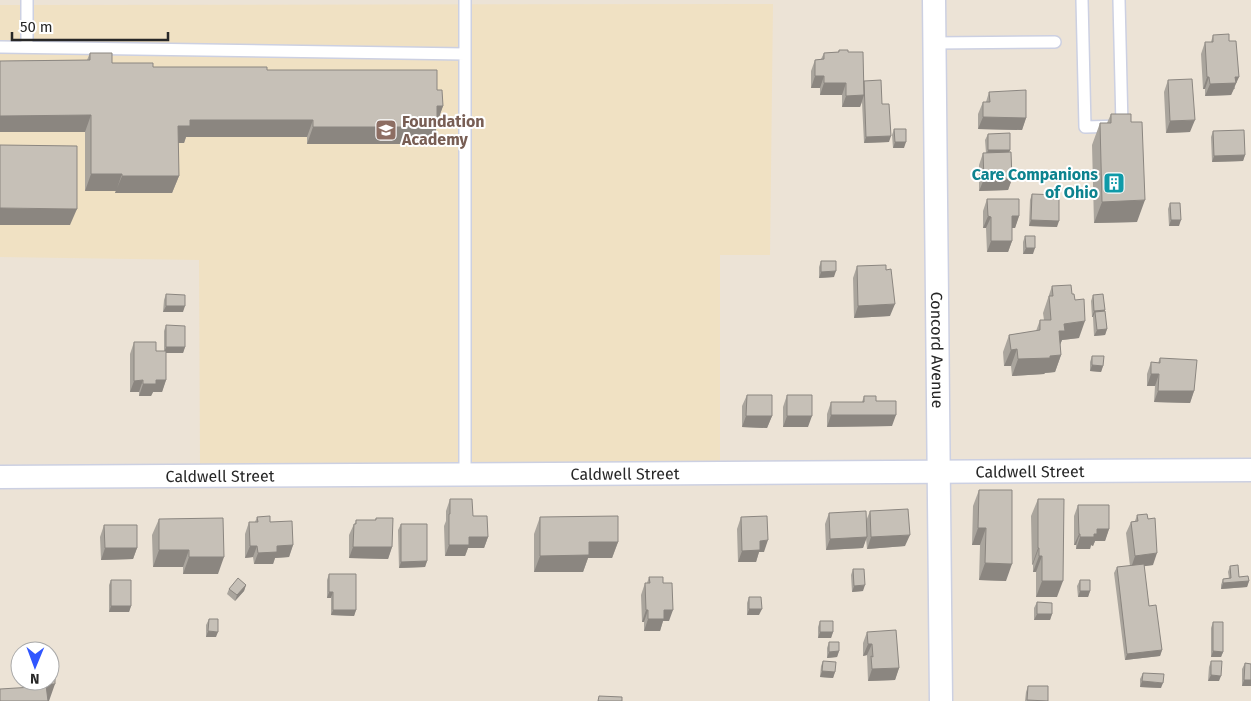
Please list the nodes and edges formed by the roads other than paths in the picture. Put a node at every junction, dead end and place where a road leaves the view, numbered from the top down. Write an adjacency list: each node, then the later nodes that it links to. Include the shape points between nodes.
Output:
1 (27, 0): 9 (lane)
2 (465, 0): 10 (lane)
3 (934, 0): 7 (street, Concord Avenue)
4 (1082, 0): 5 (lane, via 1085,127 1122,126)
5 (1119, 0)
6 (1055, 42): 7 (lane)
7 (934, 43): 12 (street, Concord Avenue)
8 (0, 47): 9 (lane)
9 (27, 47): 10 (lane)
10 (465, 54): 13 (lane)
11 (1251, 470): 12 (street, Caldwell Street)
12 (939, 471): 13 (street, Caldwell Street); 15 (street, Concord Avenue)
13 (464, 475): 14 (street, Caldwell Street)
14 (0, 476)
15 (942, 701)

